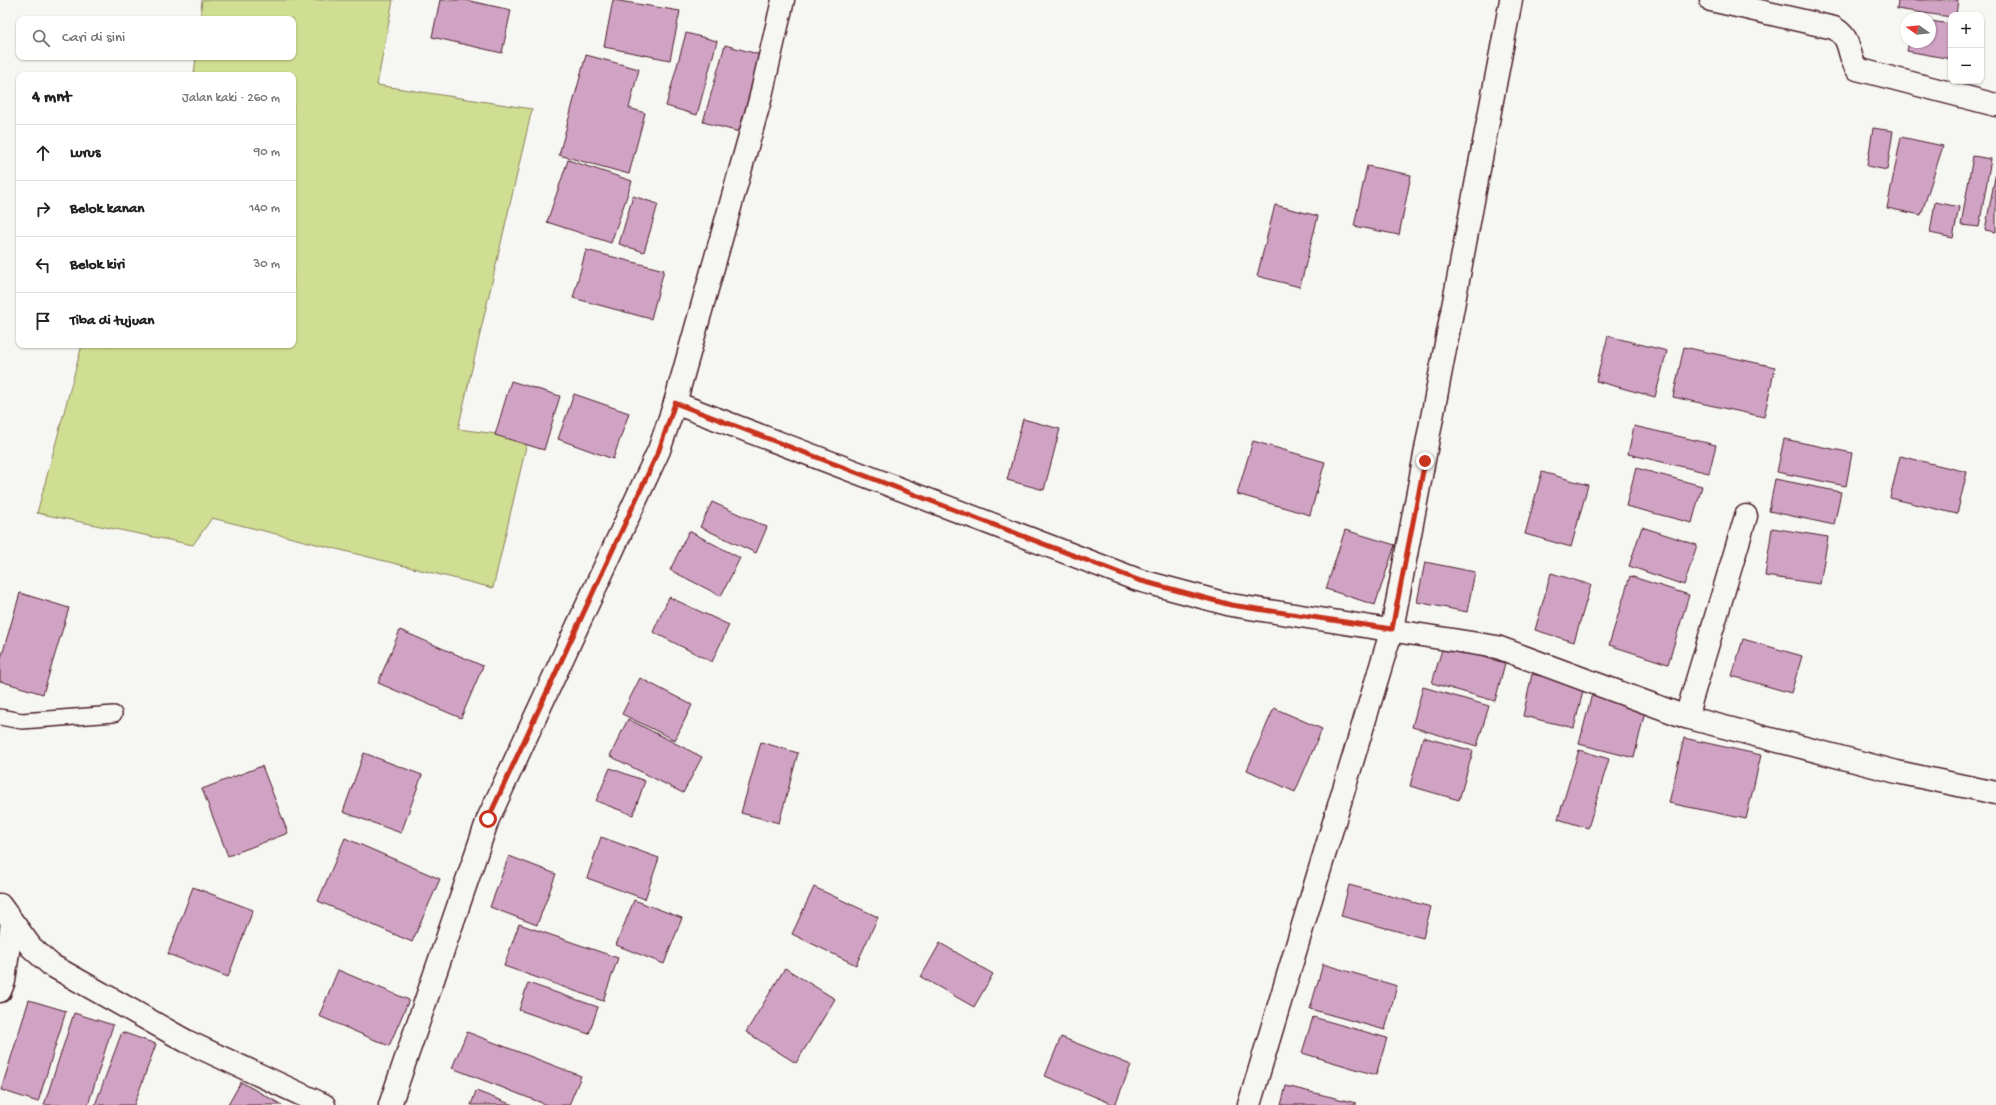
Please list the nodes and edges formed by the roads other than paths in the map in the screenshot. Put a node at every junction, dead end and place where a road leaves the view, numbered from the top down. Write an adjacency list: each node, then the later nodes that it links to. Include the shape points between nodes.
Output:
1 (783, 0): 5 (street, via 760,100)
2 (1511, 0): 7 (street)
3 (1711, 0): 4 (street, via 1834,28 1843,33 1848,40 1853,62 1858,69)
4 (1996, 105)
5 (675, 403): 7 (street, via 1138,580 1231,605); 15 (street, via 659,450 488,819)
6 (1746, 516): 10 (street)
7 (1392, 629): 10 (street, via 1497,647); 16 (street)
8 (114, 714): 9 (lane, via 22,721)
9 (0, 717)
10 (1686, 717): 11 (street, via 1897,772)
11 (1996, 793)
12 (6, 914): 13 (street, via 4,980); 14 (street, via 31,947 51,965 79,983 186,1041)
13 (0, 991)
14 (324, 1105)
15 (390, 1105)
16 (1249, 1105)

